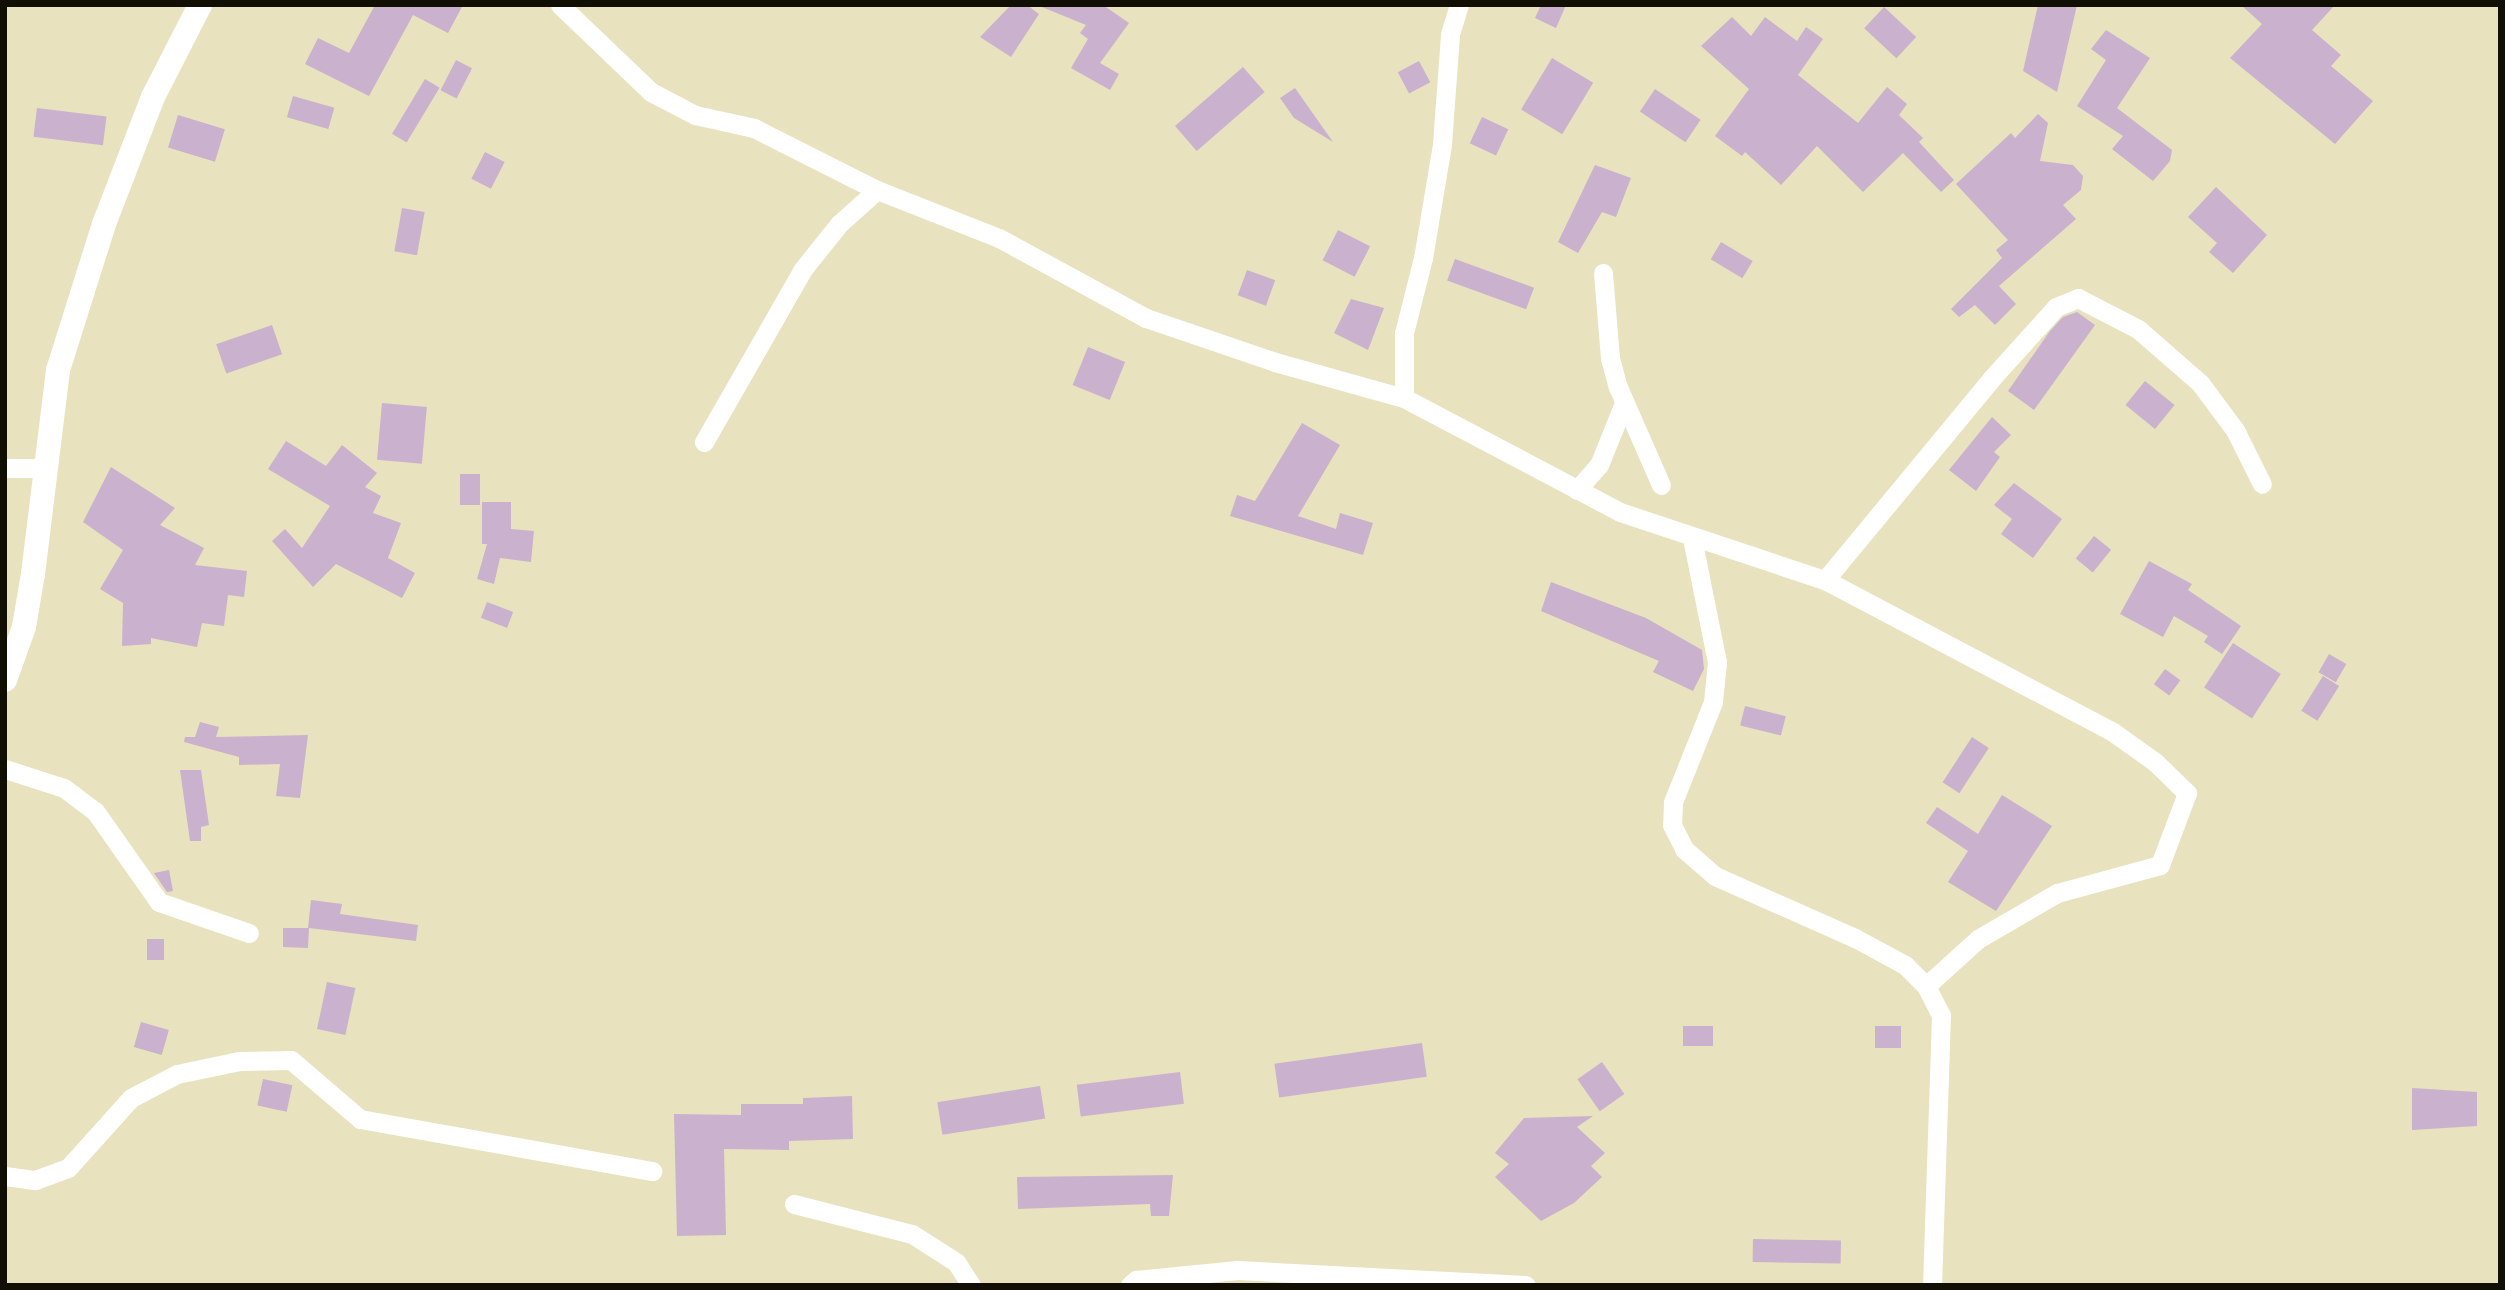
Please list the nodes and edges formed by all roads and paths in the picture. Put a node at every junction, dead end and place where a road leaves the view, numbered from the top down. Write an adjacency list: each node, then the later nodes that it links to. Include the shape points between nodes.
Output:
1 (200, 5): 10 (street, via 153,97 104,224 58,370)
2 (559, 5): 4 (street, via 651,92 695,115 754,128)
3 (1459, 5): 6 (street, via 1450,34 1443,144 1404,333)
4 (877, 190): 6 (street, via 999,238 1146,318 1275,362); 8 (street, via 839,224 803,269)
5 (1603, 273): 7 (street, via 1610,358)
6 (1404, 398): 13 (street)
7 (1625, 403): 12 (street); 13 (street, via 1605,456)
8 (704, 442)
9 (5, 468): 10 (street)
10 (44, 468): 16 (street, via 29,601)
11 (2262, 484): 15 (street, via 2235,430 2200,383 2138,329 2078,298 2056,307 2000,368)
12 (1661, 485)
13 (1577, 490): 14 (street)
14 (1692, 538): 15 (street); 19 (street, via 1717,662 1713,702 1674,802 1672,825 1684,849 1715,876 1855,938 1905,965)
15 (1825, 580): 19 (street, via 2113,732 2155,762 2187,793 2160,865 2057,893 1978,939)
16 (5, 680)
17 (5, 769): 18 (street, via 64,788 95,811 159,902)
18 (249, 933)
19 (1926, 986): 26 (street, via 1941,1015)
20 (652, 1171): 21 (street, via 360,1119 291,1060 239,1061 177,1074 131,1098 68,1168 35,1180)
21 (5, 1176)
22 (794, 1204): 23 (street, via 912,1234 956,1262)
23 (971, 1285)
24 (1130, 1285): 25 (street, via 1136,1280 1238,1270)
25 (1526, 1285)
26 (1932, 1285)

